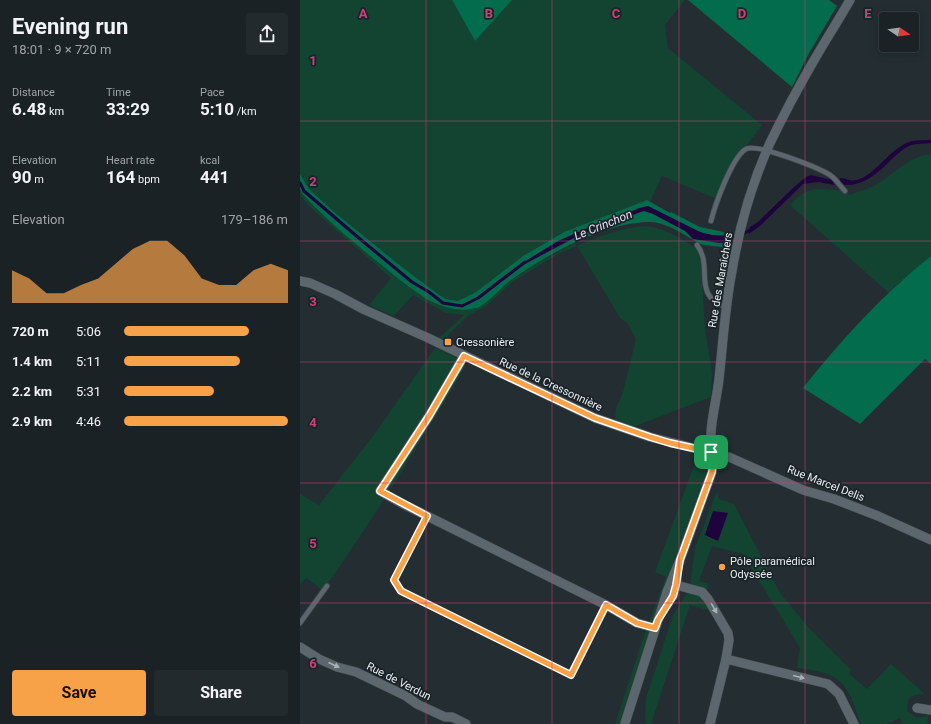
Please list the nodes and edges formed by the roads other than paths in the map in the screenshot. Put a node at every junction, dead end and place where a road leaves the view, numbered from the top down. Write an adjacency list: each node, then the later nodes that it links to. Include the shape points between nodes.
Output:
1 (850, 0): 2 (street, Rue des Maraîchers, via 813,62)
2 (768, 150): 3 (lane, via 831,176); 4 (lane, via 746,149 738,157 720,191); 7 (street, Rue des Maraîchers, via 759,170 736,247)
3 (845, 191)
4 (711, 220)
5 (697, 245): 7 (lane, via 701,249 704,262 706,292 715,304)
6 (300, 281): 8 (street, Rue de la Cressonnière, via 335,294)
7 (726, 307): 9 (street, Rue des Maraîchers, via 711,432)
8 (464, 356): 9 (street, Rue de la Cressonnière, via 595,418 670,443); 10 (street, via 380,491)
9 (711, 452): 11 (street, Rue Marcel Delis, via 747,464 803,490 878,516); 12 (street, Rue des Maraîchers, via 712,472)
10 (427, 516): 16 (street); 16 (lane, via 394,580 401,591 571,675)
11 (931, 540)
12 (680, 560): 13 (street, Rue des Maraîchers); 15 (street, Rue des Maraîchers)
13 (674, 573): 15 (street, via 674,581); 17 (street, Rue des Maraîchers)
14 (327, 586): 18 (lane)
15 (680, 586): 17 (street, Rue des Maraîchers); 21 (street, one-way to 21, via 705,594 728,633)
16 (606, 605): 19 (street, via 637,623)
17 (658, 620): 19 (street, Rue des Maraîchers)
18 (300, 623)
19 (655, 628): 25 (street, Rue des Maraîchers)
20 (300, 646): 24 (street, Rue de Verdun, one-way to 24, via 337,667 356,672 417,704)
21 (726, 659): 26 (street); 27 (street, one-way to 27, via 828,684 839,694)
22 (917, 708): 23 (street)
23 (931, 710)
24 (466, 724)
25 (625, 724)
26 (710, 724)
27 (854, 724)

